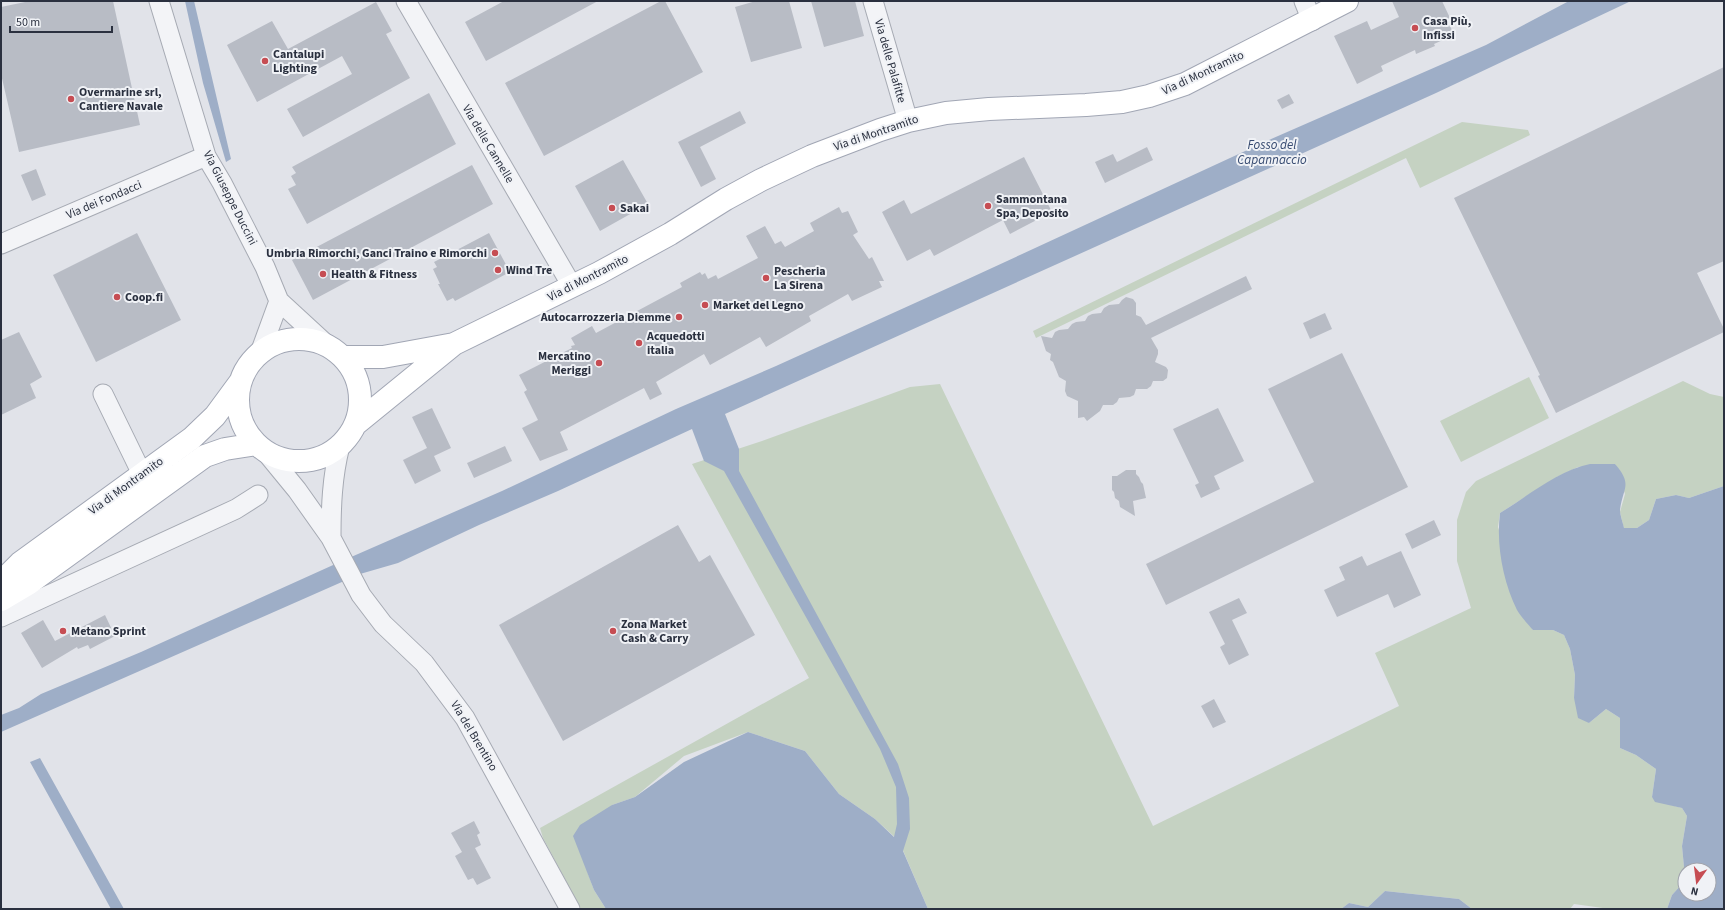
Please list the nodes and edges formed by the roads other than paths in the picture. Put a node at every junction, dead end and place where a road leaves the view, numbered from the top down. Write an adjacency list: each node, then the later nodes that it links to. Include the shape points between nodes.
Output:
1 (159, 1): 7 (street, Via Giuseppe Duccini)
2 (406, 1): 9 (street, Via delle Cannelle)
3 (873, 1): 6 (street, Via delle Palafitte)
4 (1347, 1): 5 (main road, Via di Montramito)
5 (1308, 11): 6 (main road, Via di Montramito, via 1185,84 1150,96 1086,106 946,113)
6 (908, 121): 9 (main road, Via di Montramito, via 812,156 761,180 670,234)
7 (210, 162): 8 (street, Via dei Fondacci); 10 (street, Via Giuseppe Duccini, via 265,267)
8 (1, 244)
9 (572, 286): 11 (main road, Via di Montramito)
10 (279, 301): 12 (street, Via Giuseppe Duccini); 13 (street)
11 (454, 344): 12 (main road, Via di Montramito, via 372,358); 16 (main road, Via di Montramito)
12 (336, 352): 13 (main road, Via di Montramito, via 314,341 298,339 274,344); 16 (main road, Via di Montramito, via 349,365 358,383 361,404)
13 (260, 353): 14 (main road, Via di Montramito, via 250,363)
14 (241, 381): 18 (main road, Via di Montramito, via 238,404 243,426); 19 (main road, Via di Montramito, via 204,428)
15 (103, 394): 19 (street)
16 (356, 424): 17 (main road, Via di Montramito)
17 (340, 446): 18 (main road, Via di Montramito, via 323,457 303,462 283,460); 21 (street, Via del Brentino, via 331,492)
18 (261, 448): 21 (street, Via del Brentino, via 297,490); 23 (main road, Via di Montramito, via 225,449 205,456 28,584)
19 (142, 474): 22 (main road, Via di Montramito, via 20,563)
20 (258, 495): 24 (street, via 236,509)
21 (334, 543): 25 (street, Via del Brentino, via 361,595 383,624 424,663 465,718)
22 (1, 582)
23 (1, 600)
24 (1, 617)
25 (570, 909)

